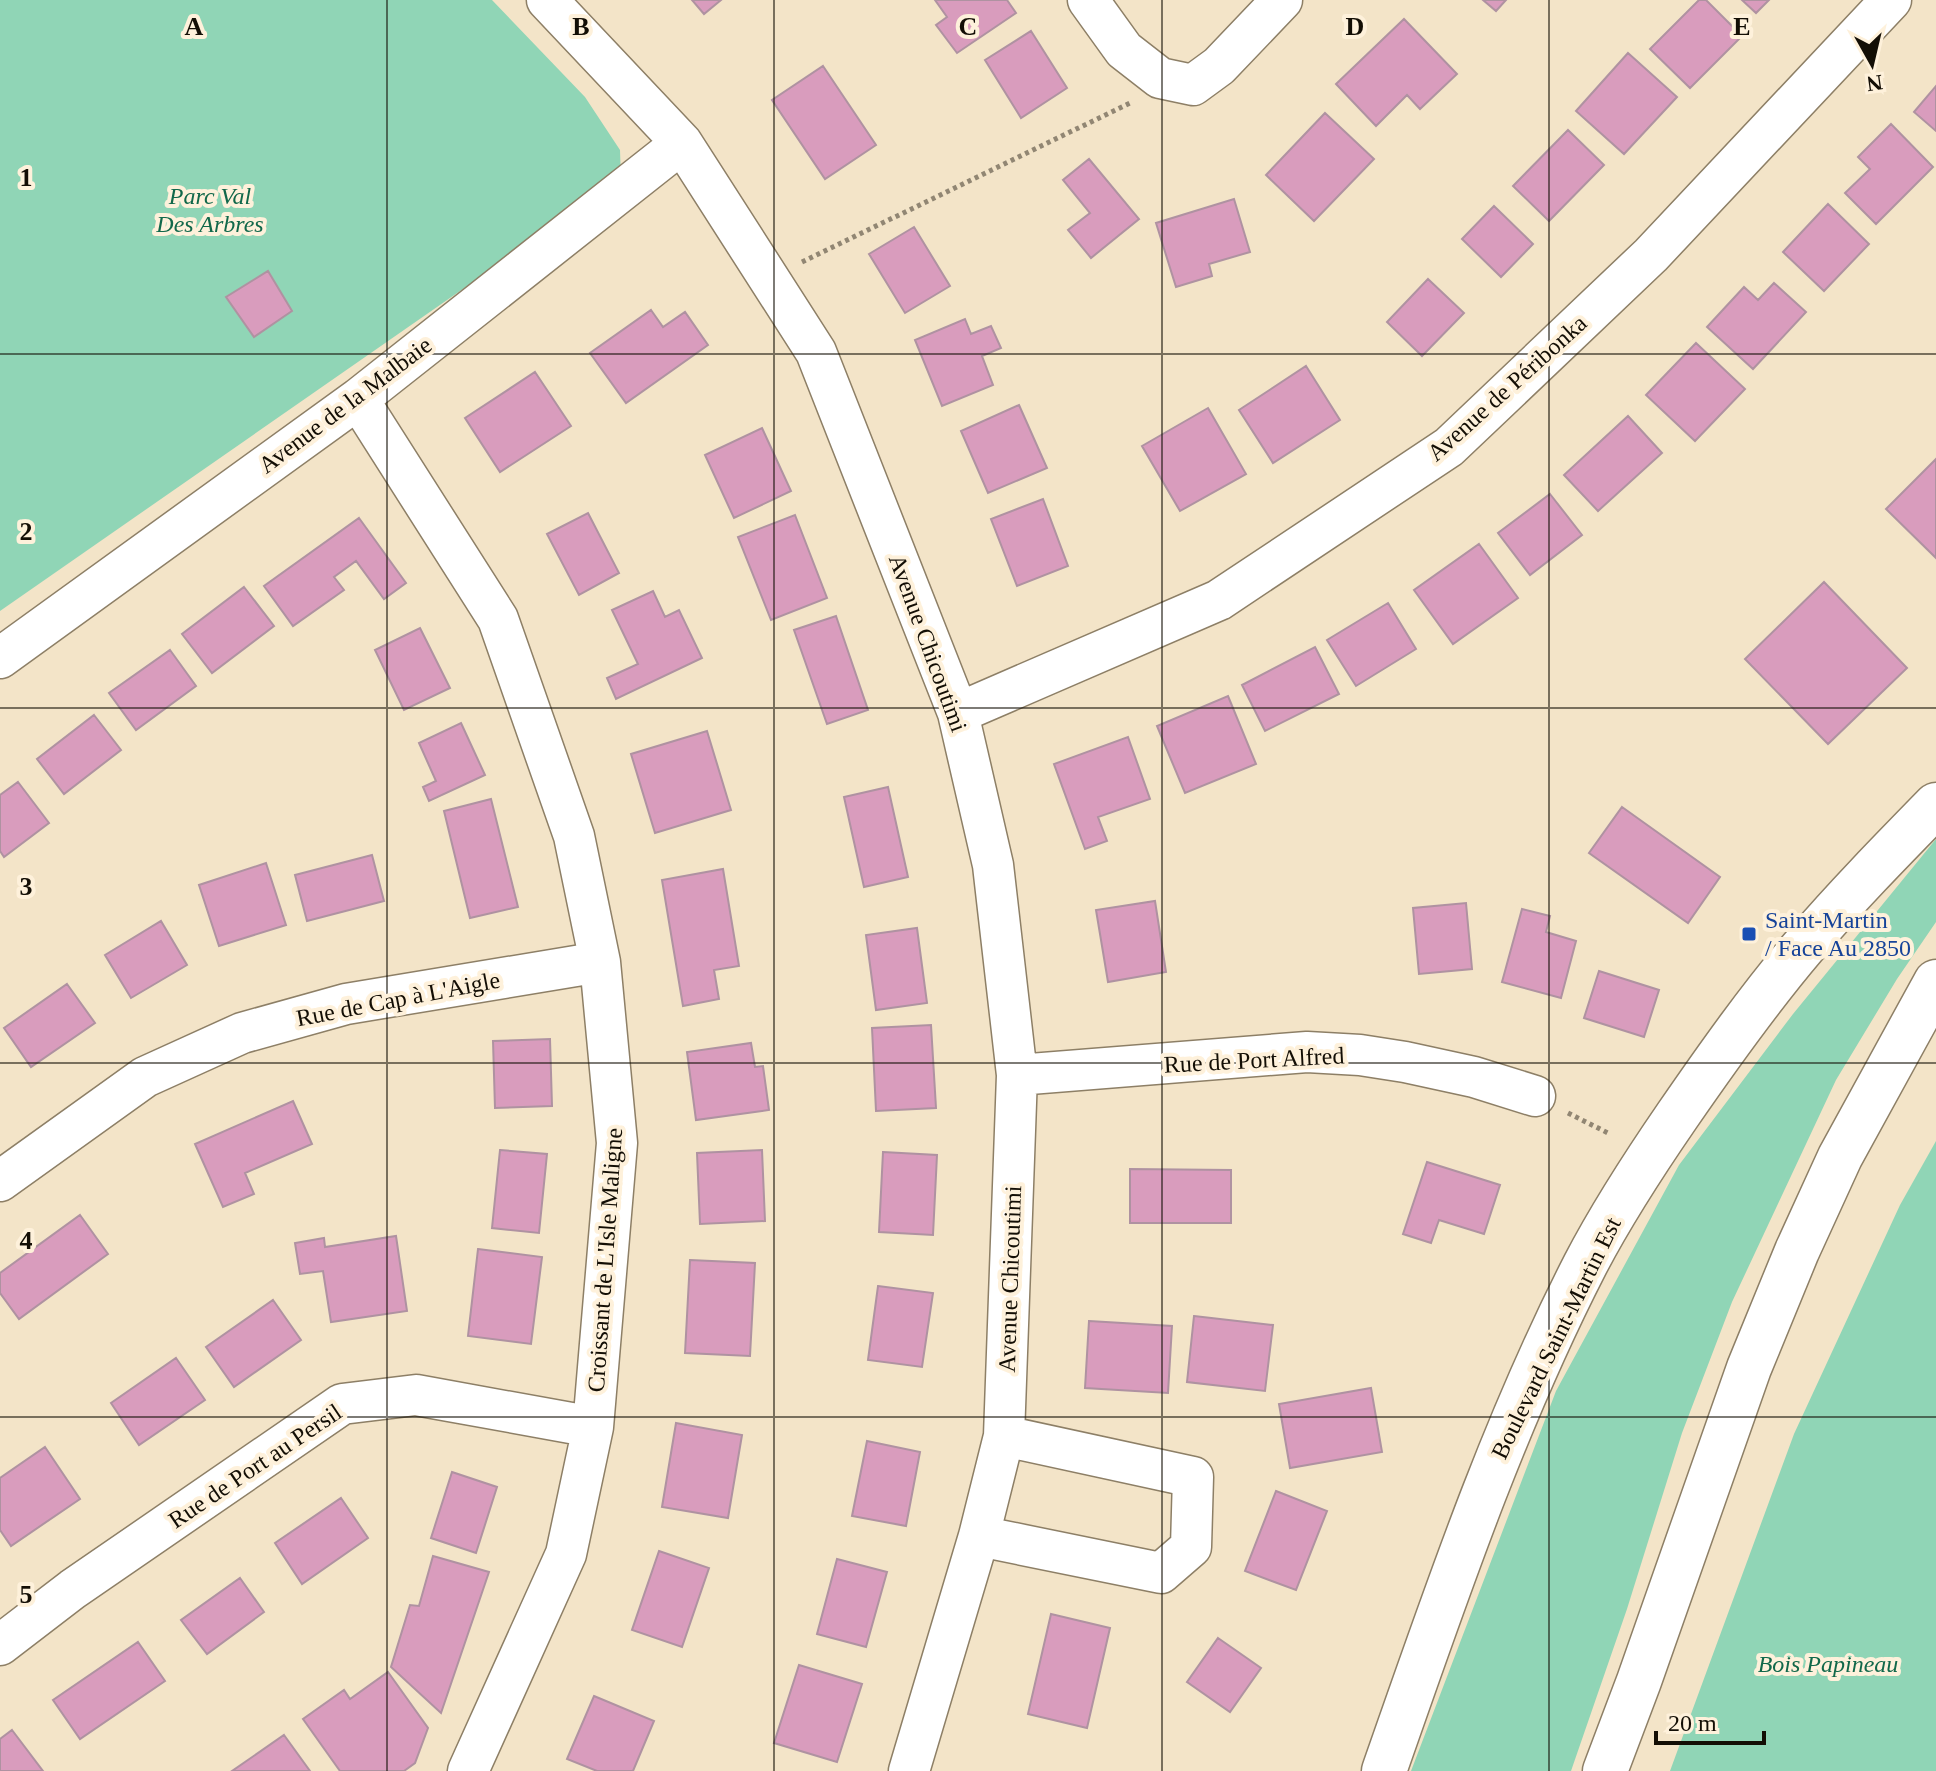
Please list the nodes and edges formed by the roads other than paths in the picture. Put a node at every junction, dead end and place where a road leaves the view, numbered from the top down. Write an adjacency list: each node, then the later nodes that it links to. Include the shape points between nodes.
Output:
1 (547, 0): 5 (street, Avenue Chicoutimi)
2 (1088, 0): 3 (street, via 1124,50 1160,78 1193,85 1219,66)
3 (1282, 0)
4 (1891, 0): 8 (street, Avenue de Péribonka, via 1651,255 1449,447 1219,600)
5 (682, 143): 6 (street, Avenue de la Malbaie); 8 (street, Avenue Chicoutimi, via 816,352)
6 (358, 399): 7 (street, Avenue de la Malbaie); 10 (street, Croissant de L'Isle Maligne, via 498,619 574,836)
7 (0, 658)
8 (958, 713): 12 (street, Avenue Chicoutimi, via 993,865)
9 (1936, 805): 21 (main road, Boulevard Saint-Martin Est, via 1765,994 1609,1221 1492,1471)
10 (600, 962): 14 (street, Rue de Cap à L'Aigle, via 346,1004 242,1033 145,1077); 15 (street, Croissant de L'Isle Maligne, via 617,1143)
11 (1936, 982): 22 (main road, via 1847,1144 1797,1251 1749,1368)
12 (1017, 1075): 13 (street, Rue de Port Alfred, via 1307,1052 1405,1062); 16 (street, Avenue Chicoutimi)
13 (1535, 1096)
14 (0, 1181)
15 (593, 1427): 18 (street, Rue de Port au Persil, via 416,1395 342,1404); 19 (street, Croissant de L'Isle Maligne, via 566,1554)
16 (1004, 1436): 17 (street, Avenue Chicoutimi); 17 (street, via 1193,1477 1191,1547 1161,1573)
17 (979, 1536): 20 (street, Avenue Chicoutimi)
18 (0, 1645)
19 (468, 1771)
20 (909, 1771)
21 (1384, 1771)
22 (1605, 1771)

